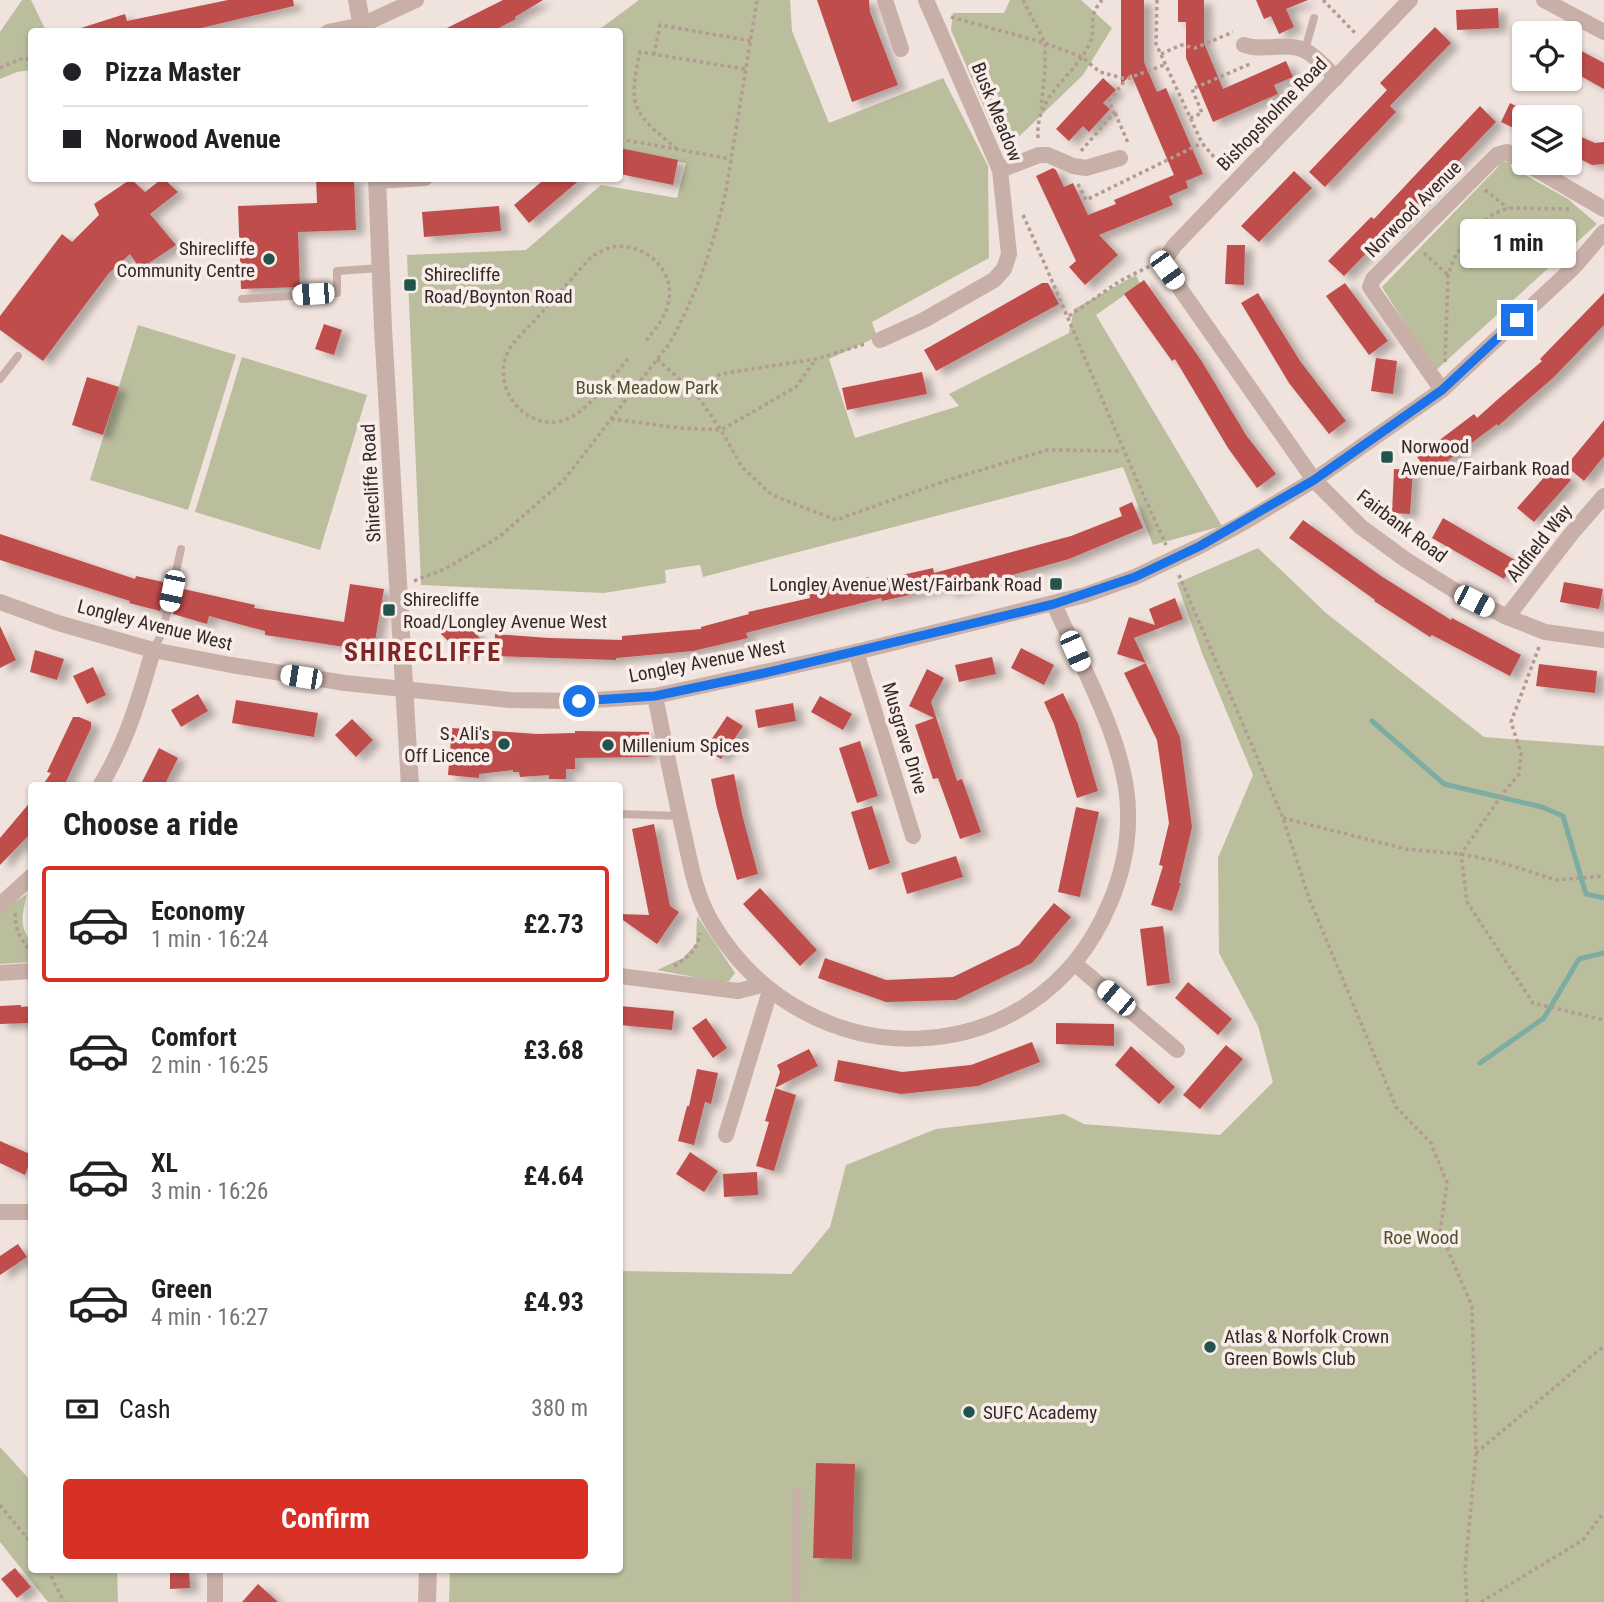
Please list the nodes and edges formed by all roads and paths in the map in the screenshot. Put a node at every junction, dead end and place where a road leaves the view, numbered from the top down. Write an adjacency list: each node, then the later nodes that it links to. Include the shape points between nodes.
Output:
1 (357, 0): 13 (street)
2 (416, 0): 13 (street)
3 (757, 0): 15 (path)
4 (885, 0): 19 (street)
5 (1023, 0): 16 (path)
6 (1102, 0): 23 (path, via 1093,11 1091,42)
7 (1157, 0): 21 (path, via 1156,44)
8 (1323, 0): 18 (path)
9 (1410, 0): 18 (street, Bishopsholme Road)
10 (1544, 0): 14 (street)
11 (930, 8): 16 (path); 39 (street, Busk Meadow)
12 (1314, 18): 20 (lane)
13 (362, 28)
14 (1604, 32)
15 (751, 41): 22 (path, via 660,26); 28 (path)
16 (1045, 43): 23 (path); 30 (path)
17 (1244, 45): 20 (street); 21 (path, via 1238,30 1195,48 1181,45)
18 (1367, 45): 29 (street, Bishopsholme Road)
19 (901, 49)
20 (1306, 50): 29 (street)
21 (1161, 54): 26 (path)
22 (654, 55): 28 (path); 33 (path, via 640,52 633,85 636,108)
23 (1082, 57): 26 (path, via 1100,72 1126,79); 30 (path)
24 (28, 59): 27 (path)
25 (1254, 63): 31 (path, via 1192,89 1202,113)
26 (1164, 65): 31 (path)
27 (0, 68)
28 (746, 70): 36 (path)
29 (1336, 78): 41 (street, Bishopsholme Road)
30 (1040, 110): 34 (path)
31 (1190, 118): 41 (path, via 1202,144)
32 (623, 140): 33 (path)
33 (677, 149): 36 (path)
34 (1039, 155): 37 (street, via 1086,168); 39 (street)
35 (1512, 155): 60 (street, Norwood Avenue, via 1497,155 1373,279 1370,288)
36 (732, 159): 56 (path, via 720,218 699,276 682,321)
37 (1120, 159)
38 (1547, 175): 43 (street, Norwood Avenue)
39 (1000, 176): 51 (path, via 1012,191); 52 (street, Busk Meadow, via 1009,254 1004,269 994,280)
40 (377, 182): 48 (street, Shirecliffe Road)
41 (1235, 182): 47 (street, Bishopsholme Road)
42 (1480, 186): 44 (path)
43 (1602, 207): 44 (path)
44 (1508, 208): 49 (path, via 1489,216 1456,254)
45 (1604, 232): 60 (street, via 1573,268)
46 (1419, 248): 49 (path)
47 (1166, 258): 51 (path, via 1120,281); 65 (street, Fairbank Road, via 1167,270)
48 (381, 268): 50 (lane, via 337,271 337,293); 69 (street, Shirecliffe Road)
49 (1448, 275): 58 (path)
50 (242, 299)
51 (1069, 316): 64 (path)
52 (880, 340): 57 (path)
53 (645, 342): 55 (path, via 669,303 662,266 632,247 611,247 593,256 510,348 502,368 503,383 522,412 539,420 561,421 579,412)
54 (18, 356): 59 (lane)
55 (628, 359)
56 (657, 359): 61 (path); 62 (path)
57 (816, 359): 61 (path, via 720,374); 63 (path, via 796,387)
58 (1445, 362)
59 (0, 379)
60 (1442, 390): 65 (street)
61 (696, 394): 63 (path)
62 (611, 419): 63 (path); 69 (path, via 565,480 499,537 446,569)
63 (721, 430): 64 (path, via 741,467 772,495 836,520 1046,450)
64 (1122, 451): 68 (path)
65 (1314, 480): 68 (street, Longley Avenue West); 72 (street, Fairbank Road, via 1361,527 1406,560)
66 (1604, 496): 72 (street, Aldfield Way)
67 (181, 549): 75 (lane, via 162,634)
68 (1172, 559): 71 (street, Longley Avenue West, via 1135,577); 83 (path)
69 (398, 588): 77 (street, Shirecliffe Road)
70 (0, 602): 75 (street, Longley Avenue West)
71 (1054, 604): 76 (street, Longley Avenue West); 91 (street, via 1107,723 1122,769 1128,810 1126,850 1116,888 1099,928)
72 (1507, 617): 73 (street, Fairbank Road)
73 (1545, 632): 74 (street, Fairbank Road); 85 (path, via 1511,722 1521,753 1519,774)
74 (1604, 640)
75 (153, 650): 77 (street, Longley Avenue West); 79 (street, via 126,734)
76 (856, 652): 78 (street, Longley Avenue West); 84 (street, Musgrave Drive)
77 (404, 690): 78 (street, Longley Avenue West, via 510,700); 80 (street, Shirecliffe Road)
78 (655, 696): 82 (street)
79 (102, 782)
80 (410, 782)
81 (623, 814): 82 (lane)
82 (680, 816): 88 (street)
83 (1283, 818): 85 (path, via 1406,849); 103 (path, via 1309,898 1396,1107 1431,1143 1447,1183 1440,1233 1472,1306)
84 (913, 836)
85 (1461, 854): 86 (path, via 1556,880); 97 (path, via 1467,902 1533,1003)
86 (1602, 876)
87 (26, 881): 89 (street); 90 (path, via 15,926)
88 (702, 902): 92 (path, via 697,947); 96 (street, via 736,957)
89 (0, 905)
90 (28, 948)
91 (1075, 964): 96 (street, via 1011,1014 946,1036 911,1039 839,1029 800,1012); 98 (street)
92 (672, 966)
93 (28, 971): 94 (street)
94 (0, 973)
95 (623, 976): 96 (street, via 738,991)
96 (766, 988): 99 (street)
97 (1604, 1020)
98 (1177, 1051)
99 (726, 1135)
100 (0, 1212): 101 (street)
101 (28, 1212)
102 (1604, 1346): 103 (path)
103 (1476, 1453): 115 (path, via 1465,1569)
104 (797, 1492): 114 (lane)
105 (0, 1505): 107 (path)
106 (1604, 1512): 116 (path, via 1583,1540)
107 (28, 1539)
108 (50, 1573): 111 (path)
109 (215, 1573): 112 (street)
110 (428, 1573): 113 (street)
111 (64, 1602)
112 (215, 1602)
113 (427, 1602)
114 (796, 1602)
115 (1467, 1602)
116 (1481, 1602)

